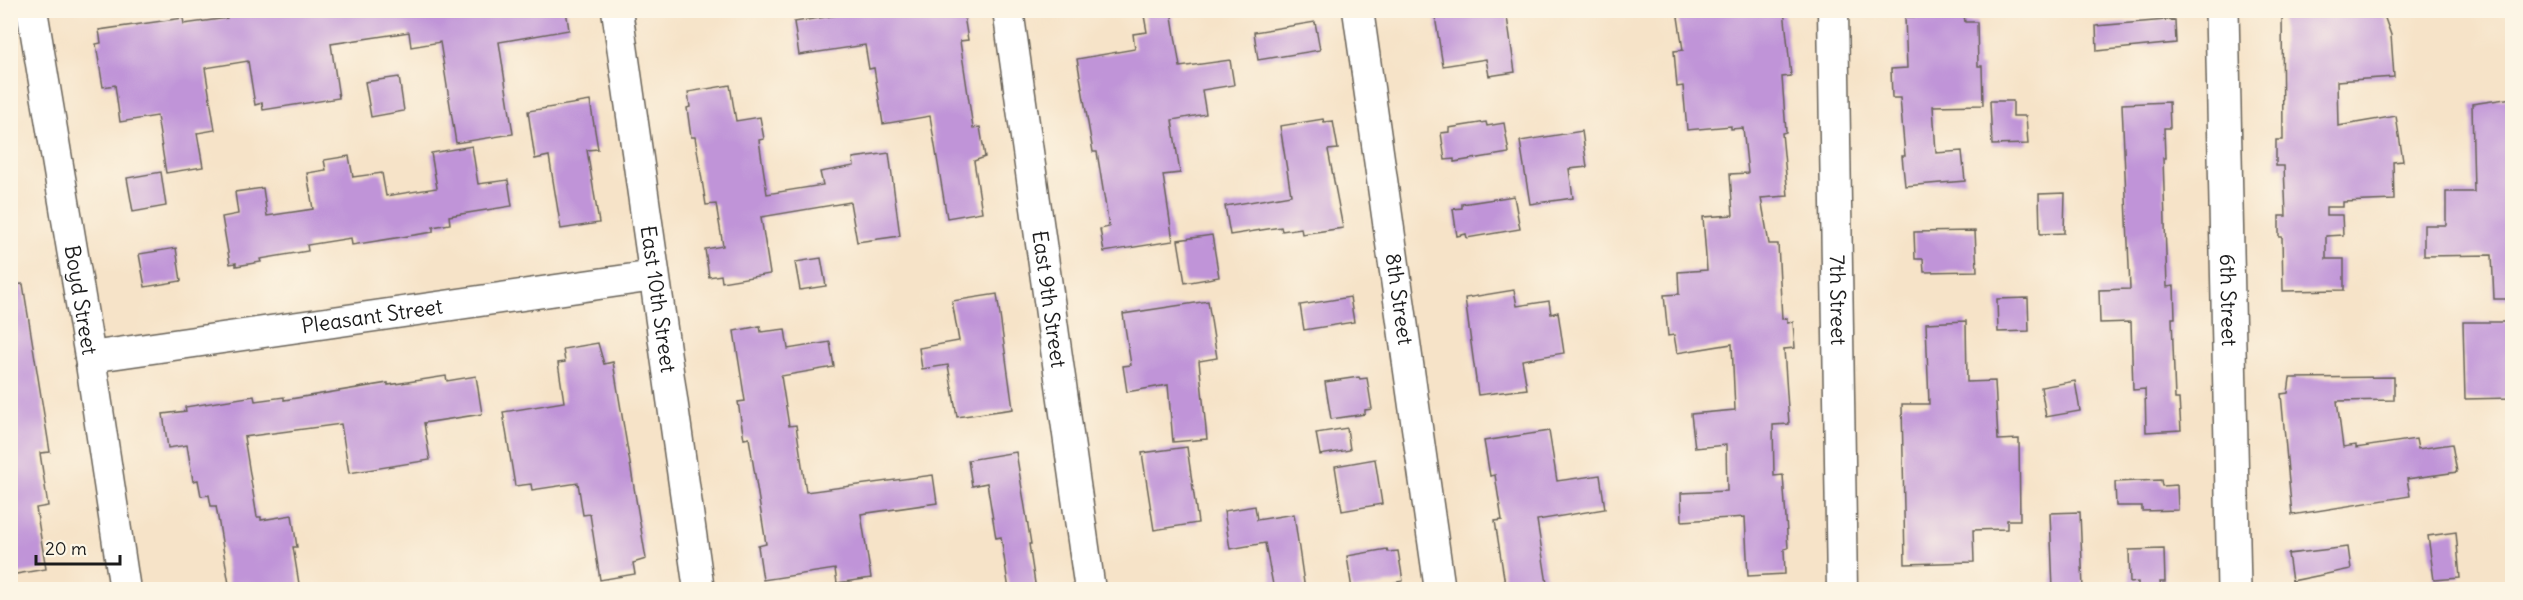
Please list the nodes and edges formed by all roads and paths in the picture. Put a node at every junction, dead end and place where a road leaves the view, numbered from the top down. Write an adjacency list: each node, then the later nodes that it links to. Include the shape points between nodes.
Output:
1 (32, 10): 8 (street, Boyd Street)
2 (617, 10): 7 (street, East 10th Street)
3 (1008, 10): 11 (street, East 9th Street)
4 (1358, 10): 12 (street, 8th Street)
5 (1833, 10): 13 (street, 7th Street)
6 (2222, 10): 14 (main road, 6th Street)
7 (654, 276): 8 (street, Pleasant Street); 10 (street, East 10th Street)
8 (90, 357): 9 (street, Boyd Street)
9 (125, 590)
10 (699, 590)
11 (1090, 590)
12 (1440, 590)
13 (1842, 590)
14 (2234, 590)

